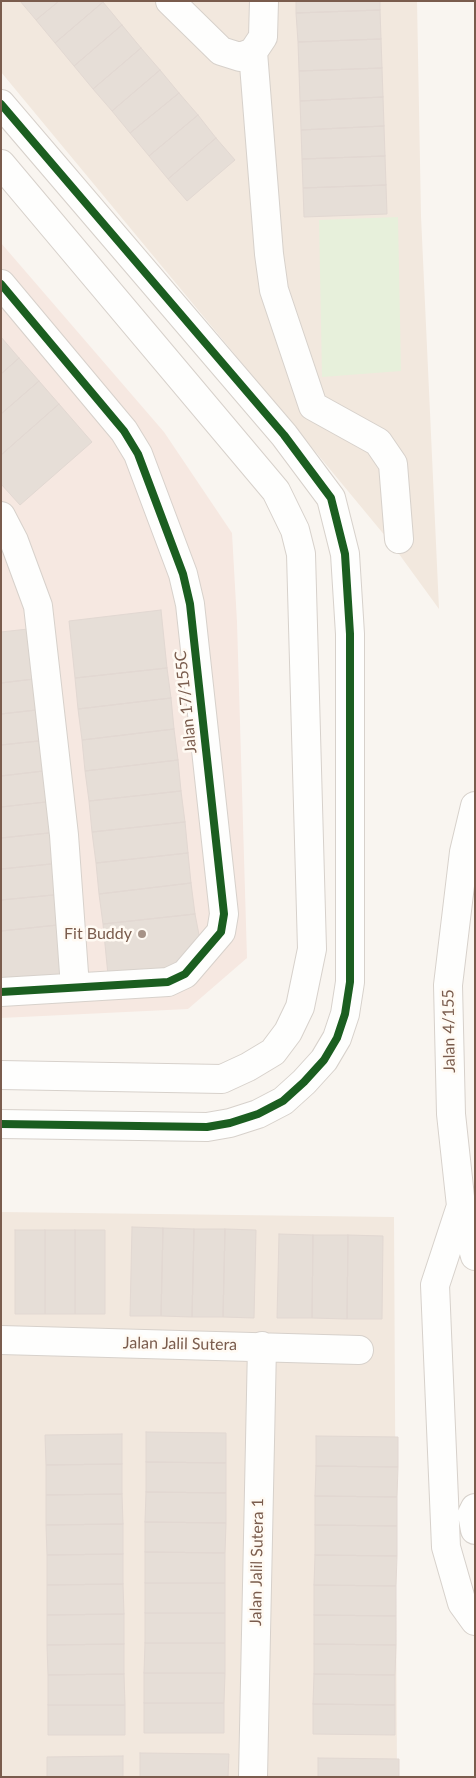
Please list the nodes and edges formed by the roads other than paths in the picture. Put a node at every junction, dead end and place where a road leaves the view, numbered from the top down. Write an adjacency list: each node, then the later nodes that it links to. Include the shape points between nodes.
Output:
1 (170, 1): 3 (street, via 221,51)
2 (264, 1): 3 (street, via 263,37)
3 (246, 54): 8 (street, via 274,290 313,406 378,442 393,464)
4 (1, 104): 14 (street, via 284,435 331,498 345,554 350,634 350,982 345,1014 337,1038 324,1060 283,1101 258,1114 230,1122 207,1126)
5 (1, 164): 13 (street, via 276,491 295,530 301,554 312,948 300,1007 288,1032 273,1052 222,1079)
6 (1, 284): 11 (street, Jalan 17/155C, via 124,431 138,454 183,574 190,604 223,904 221,932 185,974 168,982)
7 (1, 516): 11 (street, via 14,541 38,606 64,835)
8 (399, 539)
9 (475, 806): 10 (street, Jalan 4/155)
10 (470, 852): 15 (street, Jalan 4/155, via 448,985 450,1114)
11 (75, 987): 12 (street, Jalan 17/155C)
12 (1, 992)
13 (1, 1075)
14 (4, 1122)
15 (461, 1206): 16 (street, Jalan 4/155); 22 (street, via 435,1285 446,1547 462,1603)
16 (475, 1256)
17 (1, 1340): 18 (street, Jalan Jalil Sutera)
18 (262, 1346): 19 (street, Jalan Jalil Sutera); 23 (street, Jalan Jalil Sutera 1)
19 (359, 1350)
20 (475, 1508): 21 (street, via 472,1514)
21 (475, 1530)
22 (475, 1622)
23 (253, 1777)

